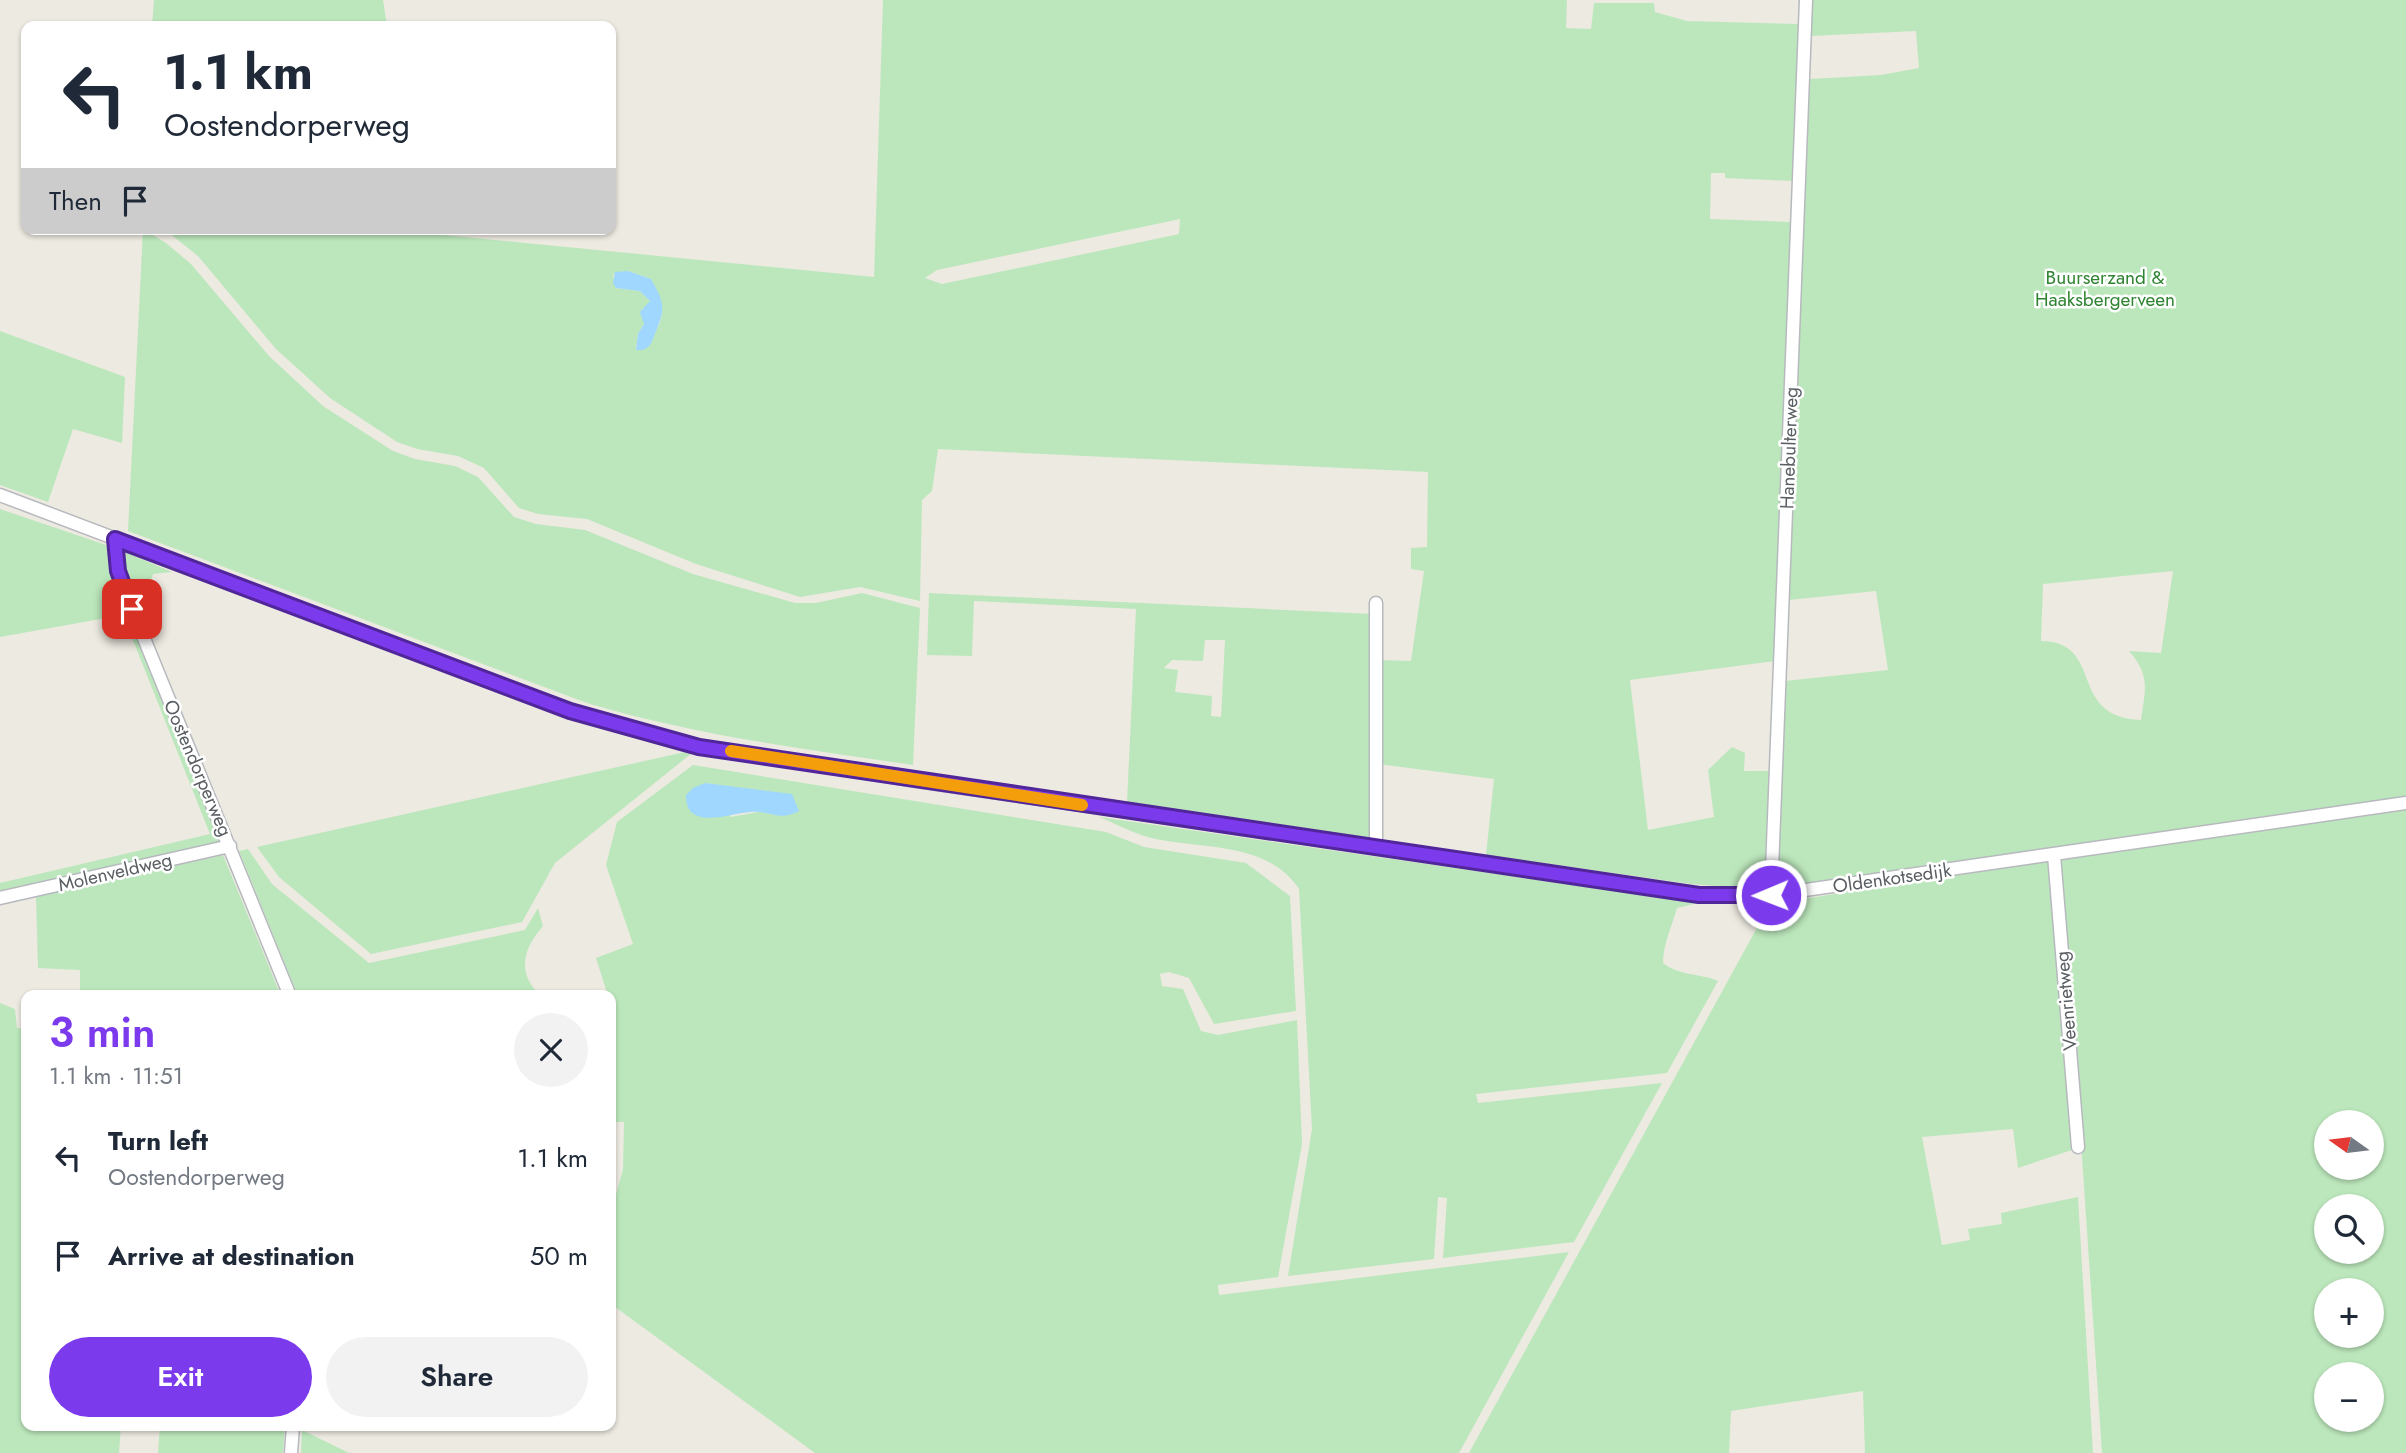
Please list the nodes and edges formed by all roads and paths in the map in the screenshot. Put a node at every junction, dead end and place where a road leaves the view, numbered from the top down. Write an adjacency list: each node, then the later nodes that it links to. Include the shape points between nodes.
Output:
1 (1806, 0): 9 (street, Hanebulterweg)
2 (0, 495): 3 (street, Oldenkotsedijk)
3 (115, 539): 6 (street, Oostendorperweg, via 118,571 127,597); 7 (street, Oldenkotsedijk, via 570,711 681,743)
4 (1376, 604): 7 (street)
5 (2406, 803): 8 (street, Oldenkotsedijk)
6 (230, 846): 10 (street, Molenveldweg); 11 (street, Oostendorperweg)
7 (1376, 848): 9 (street, Oldenkotsedijk, via 1699,895)
8 (2054, 855): 9 (street, Oldenkotsedijk); 12 (street, Veenrietweg)
9 (1771, 895)
10 (0, 898)
11 (288, 990)
12 (2078, 1147)
13 (293, 1431): 14 (street)
14 (291, 1453)

